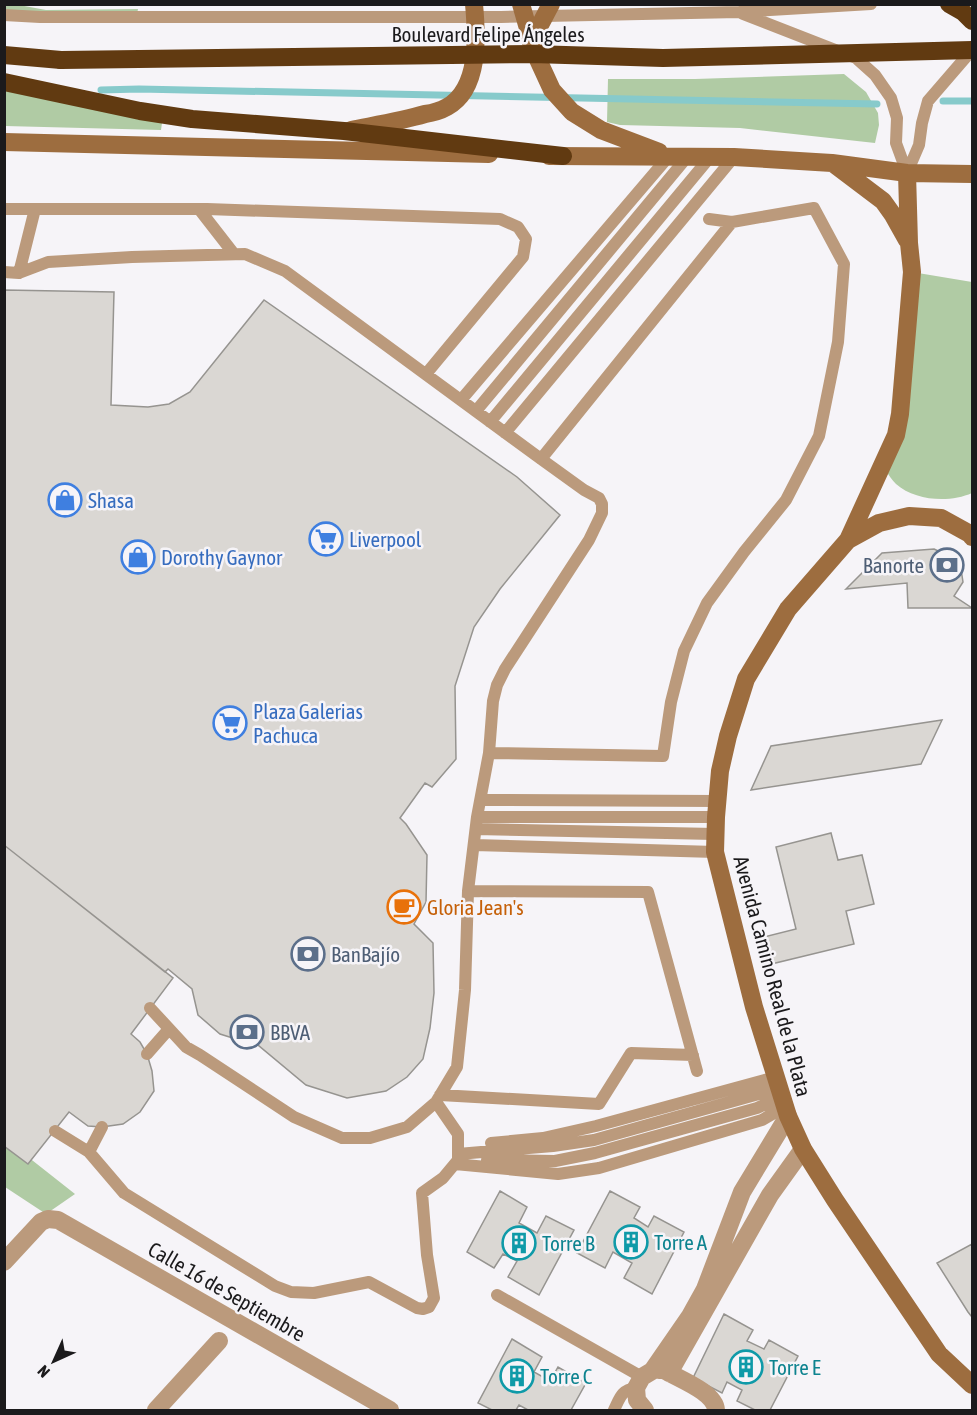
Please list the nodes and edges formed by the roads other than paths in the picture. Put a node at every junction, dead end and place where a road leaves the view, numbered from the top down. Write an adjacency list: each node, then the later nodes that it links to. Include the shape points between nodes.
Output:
1 (871, 4): 6 (lane)
2 (949, 4): 8 (highway)
3 (475, 10): 4 (lane); 7 (lane); 13 (main road, via 475,59 466,87 456,101 434,112)
4 (523, 10): 5 (lane); 9 (main road)
5 (548, 10): 6 (lane); 9 (main road)
6 (739, 12): 21 (lane, via 856,58 875,75 891,98 897,118 896,143)
7 (4, 15)
8 (972, 21)
9 (531, 42): 16 (main road, via 552,90 572,112 600,130)
10 (972, 50): 11 (highway, Boulevard Felipe Ángeles, bridge, via 663,58 533,54 61,60); 21 (lane, via 928,101 919,145)
11 (4, 55)
12 (4, 82): 13 (highway, via 192,119)
13 (344, 131): 15 (highway)
14 (4, 142): 15 (main road)
15 (563, 156): 16 (main road)
16 (669, 156): 17 (main road); 33 (lane)
17 (688, 156): 18 (main road); 34 (lane)
18 (711, 156): 19 (main road); 35 (lane)
19 (734, 157): 20 (main road); 36 (lane)
20 (832, 163): 21 (main road); 28 (main road, via 883,201)
21 (907, 173): 22 (main road); 28 (main road, Avenida Camino Real de la Plata)
22 (972, 174)
23 (4, 209): 24 (lane)
24 (35, 209): 25 (lane); 31 (lane)
25 (199, 209): 29 (lane); 32 (lane, via 500,219 518,227 526,239 523,257)
26 (709, 219): 27 (lane)
27 (732, 222): 37 (lane); 40 (lane, via 814,208 844,264 838,342 819,436 786,500 707,603 684,651 663,756)
28 (909, 243): 39 (main road, Avenida Camino Real de la Plata, via 912,272 896,435)
29 (234, 254): 31 (lane, via 48,262); 32 (lane, via 245,254 285,271)
30 (4, 272): 31 (lane)
31 (19, 273)
32 (426, 374): 33 (lane)
33 (461, 400): 34 (lane)
34 (476, 411): 35 (lane)
35 (490, 422): 36 (lane)
36 (506, 433): 37 (lane)
37 (541, 459): 40 (lane, via 599,498 602,513 497,685)
38 (972, 537): 39 (main road, via 941,518 909,516 879,523)
39 (848, 540): 42 (main road, Avenida Camino Real de la Plata, via 788,609 746,679 720,771)
40 (489, 753): 41 (lane)
41 (481, 800): 42 (lane); 43 (lane)
42 (716, 818): 43 (lane); 45 (main road, Avenida Camino Real de la Plata)
43 (476, 823): 44 (lane)
44 (474, 845): 45 (lane); 46 (lane)
45 (715, 852): 52 (main road, Avenida Camino Real de la Plata, via 754,1007)
46 (468, 891): 50 (lane, via 648,892); 53 (lane, via 465,990 457,1068)
47 (150, 1008): 48 (lane)
48 (169, 1029): 49 (lane); 53 (lane, via 186,1047 294,1117 342,1138 370,1138 407,1127)
49 (147, 1054)
50 (693, 1055): 51 (lane); 53 (lane, via 631,1053 599,1104)
51 (697, 1071)
52 (782, 1097): 56 (main road, Avenida Camino Real de la Plata); 58 (lane, via 596,1126); 58 (lane, via 757,1108 596,1154 555,1161); 62 (street, via 705,1289)
53 (438, 1098): 58 (lane, via 458,1134)
54 (102, 1127): 57 (lane)
55 (55, 1131): 57 (lane)
56 (802, 1149): 62 (street); 63 (main road, Avenida Camino Real de la Plata, via 939,1354)
57 (88, 1152): 58 (lane, via 123,1193 275,1286 291,1293 314,1293 369,1282 423,1309 434,1298 422,1193 443,1178)
58 (457, 1156)
59 (4, 1262): 65 (street, Calle 16 de Septiembre, via 40,1222 58,1220)
60 (497, 1295): 62 (lane)
61 (219, 1341): 64 (street)
62 (650, 1377): 66 (lane, via 623,1392); 67 (street, via 637,1400); 68 (street, via 709,1395)
63 (972, 1384)
64 (156, 1410)
65 (390, 1410)
66 (614, 1410)
67 (645, 1410)
68 (716, 1410)

